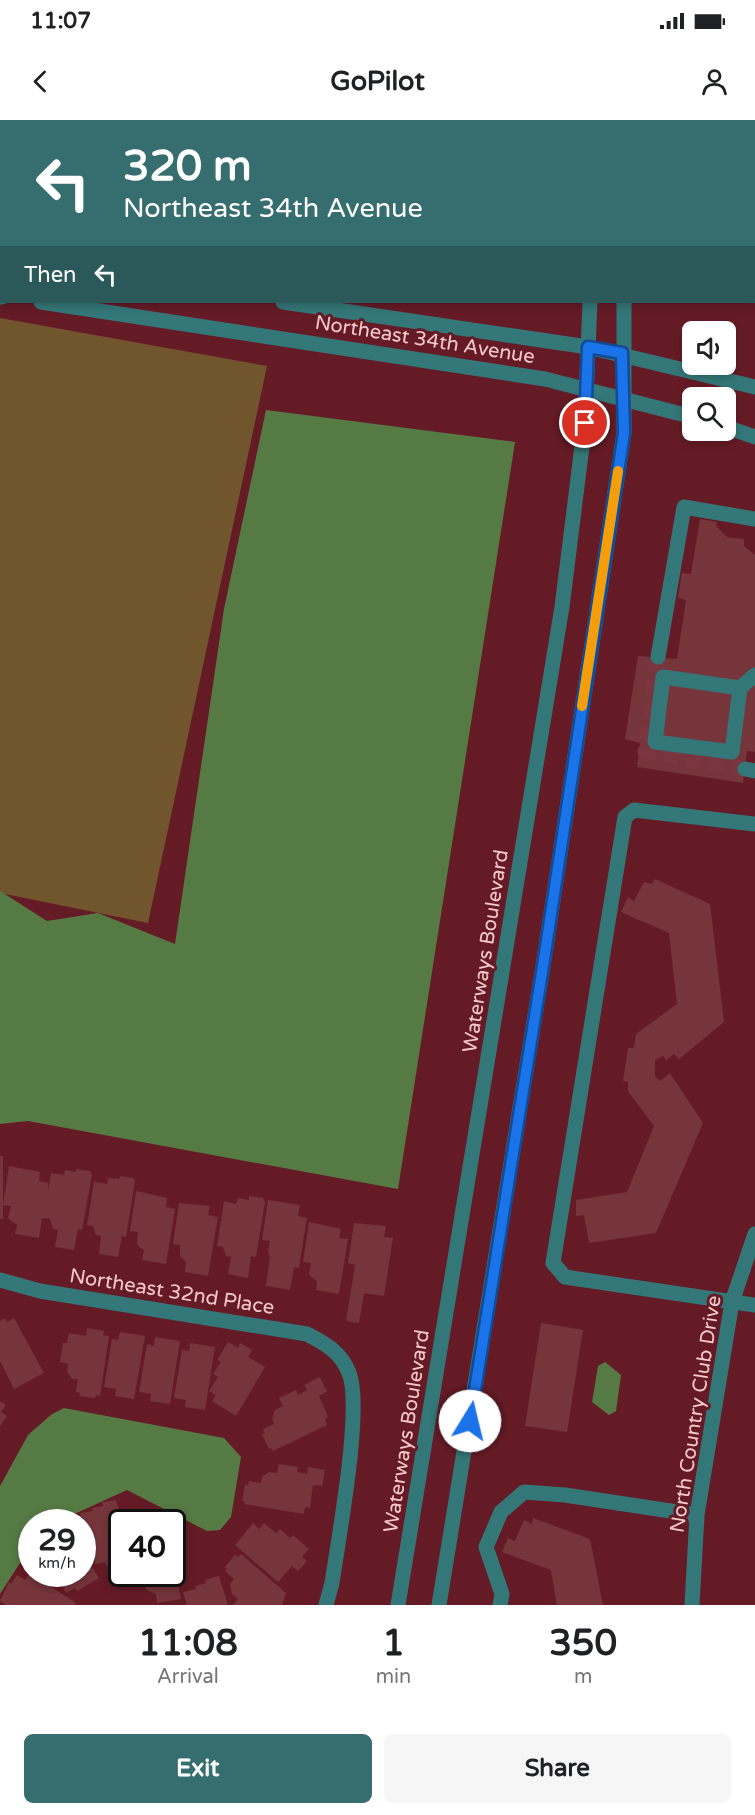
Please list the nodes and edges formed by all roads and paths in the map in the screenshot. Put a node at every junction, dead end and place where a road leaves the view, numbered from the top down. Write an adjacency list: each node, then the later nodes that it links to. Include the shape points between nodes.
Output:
1 (48, 303): 8 (street, Northeast 34th Avenue)
2 (289, 303): 5 (street, Northeast 34th Avenue)
3 (590, 303): 5 (street, Waterways Boulevard)
4 (624, 303): 6 (street)
5 (588, 347): 6 (street, Northeast 34th Avenue); 8 (street, Waterways Boulevard)
6 (622, 353): 7 (street, Northeast 34th Avenue); 9 (street)
7 (755, 387)
8 (587, 388): 9 (street, Northeast 34th Avenue); 24 (street, Waterways Boulevard, via 562,607)
9 (622, 397): 10 (street, Northeast 34th Avenue); 25 (street, via 624,433)
10 (682, 414)
11 (736, 430): 12 (street)
12 (755, 437)
13 (755, 519): 14 (street, via 684,507)
14 (658, 657)
15 (755, 675): 16 (street)
16 (740, 688): 16 (street, via 732,752 655,742 663,677)
17 (755, 824): 20 (street, via 634,810 625,817 553,1263 565,1277)
18 (755, 1233): 20 (street, North Country Club Drive)
19 (0, 1280): 23 (street, Northeast 32nd Place, via 40,1291 307,1334 334,1349 350,1374 354,1412)
20 (732, 1302): 21 (street); 22 (street, North Country Club Drive)
21 (755, 1305)
22 (697, 1515): 26 (street, via 524,1492 501,1512 486,1546 502,1594); 27 (street, North Country Club Drive)
23 (326, 1605)
24 (398, 1605)
25 (440, 1605)
26 (500, 1605)
27 (692, 1605)

